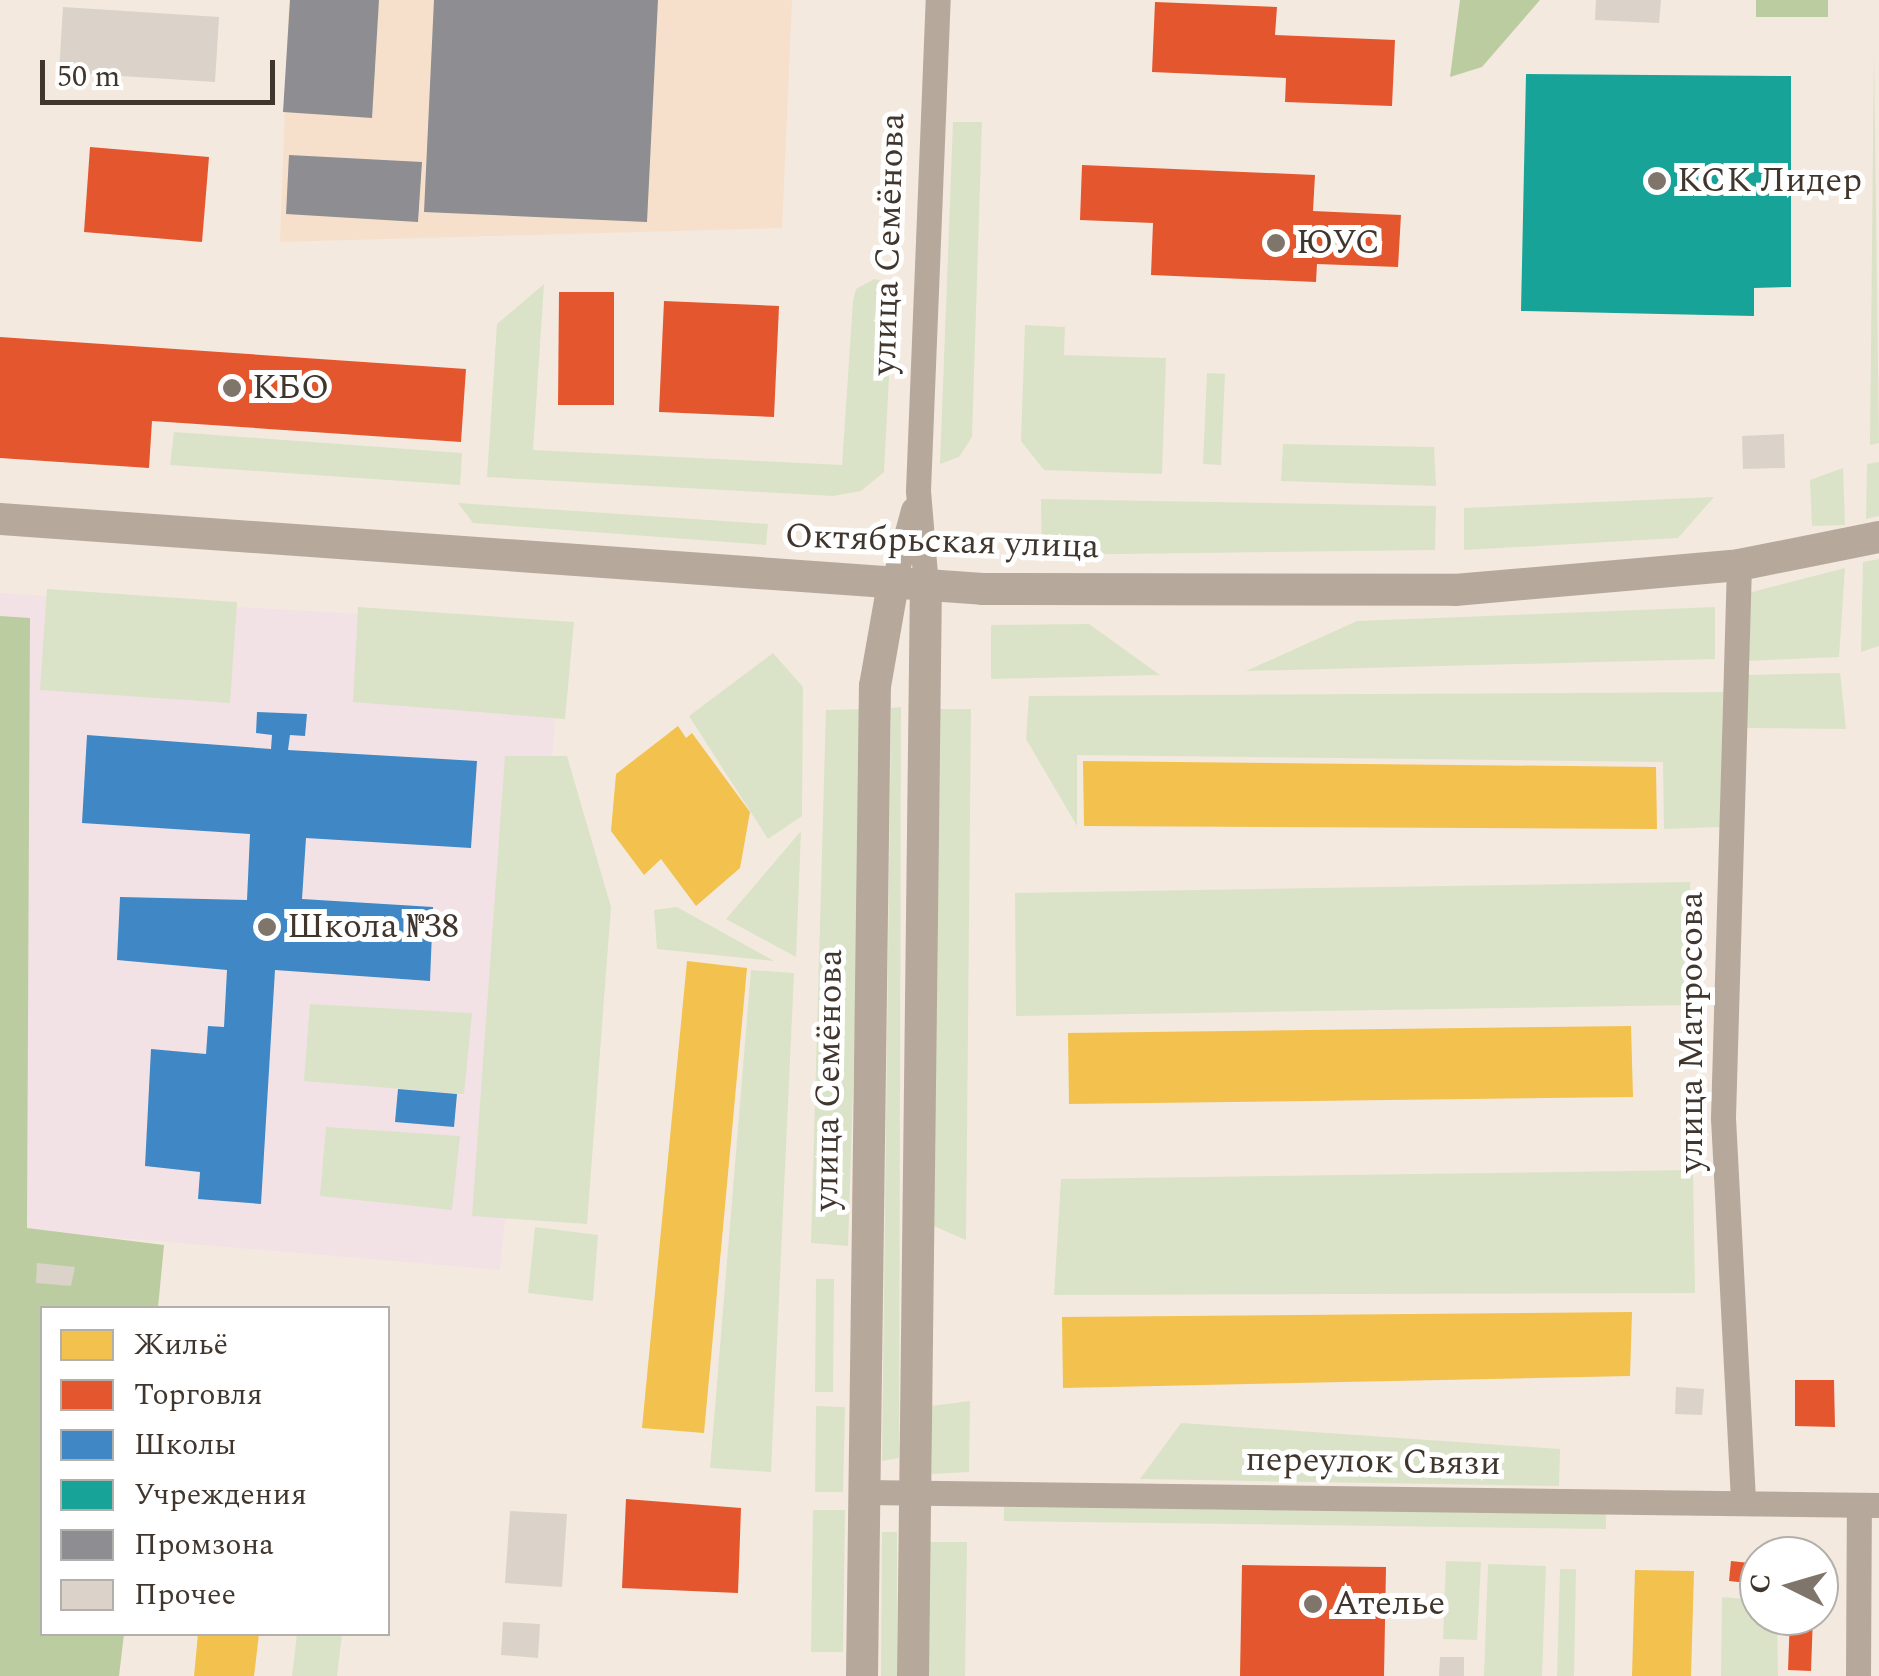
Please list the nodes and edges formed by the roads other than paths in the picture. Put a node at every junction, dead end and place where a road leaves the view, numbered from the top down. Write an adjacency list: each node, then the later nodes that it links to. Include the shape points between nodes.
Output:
1 (938, 0): 2 (street, улица Семёнова)
2 (918, 490): 6 (street, улица Семёнова); 7 (street, улица Семёнова)
3 (0, 519): 6 (street, Октябрьская улица)
4 (1879, 538): 5 (street, Октябрьская улица)
5 (1739, 565): 7 (street, Октябрьская улица, via 1455,590); 10 (street, улица Матросова, via 1722,1118)
6 (893, 584): 7 (street, Октябрьская улица); 8 (street, улица Семёнова, via 875,686)
7 (926, 586): 9 (street, улица Семёнова)
8 (865, 1492): 9 (street, переулок Связи); 12 (street, улица Семёнова)
9 (915, 1492): 10 (street, переулок Связи); 13 (street, улица Семёнова)
10 (1744, 1500): 11 (street, переулок Связи)
11 (1869, 1505): 14 (street)
12 (862, 1676)
13 (913, 1676)
14 (1858, 1676)

